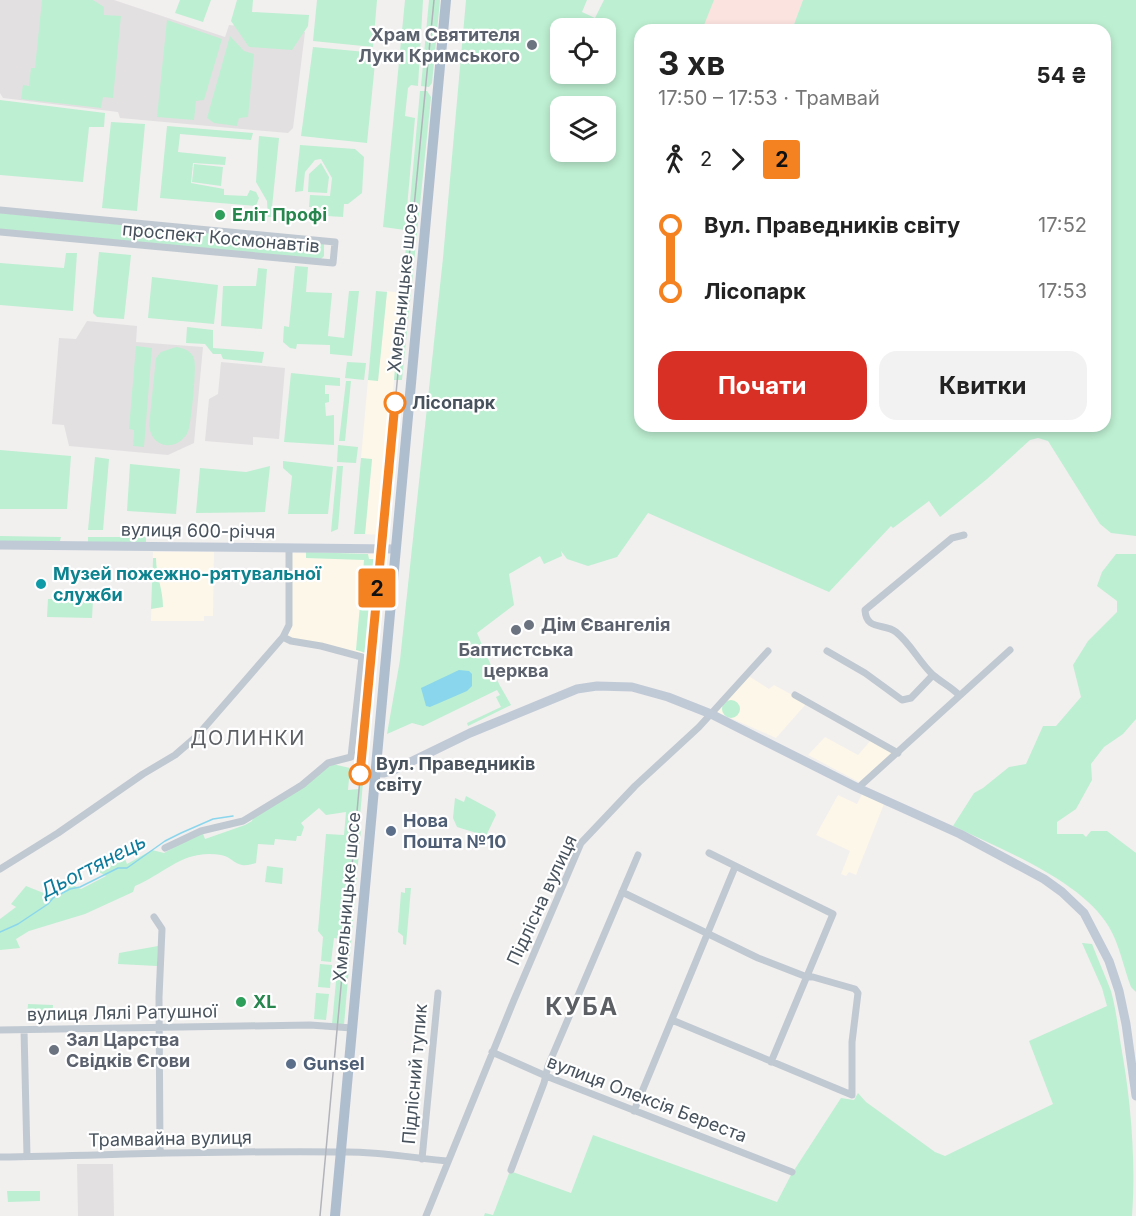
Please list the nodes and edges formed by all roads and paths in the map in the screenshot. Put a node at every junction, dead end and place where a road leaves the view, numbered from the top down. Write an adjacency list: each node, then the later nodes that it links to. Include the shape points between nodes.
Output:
1 (446, 0): 7 (main road, Хмельницьке шосе)
2 (0, 210): 3 (street, проспект Космонавтів, via 335,242 333,263)
3 (0, 232)
4 (964, 535): 12 (street, via 952,538 865,610 869,622 893,630)
5 (0, 545): 6 (main road, вулиця 600-річчя)
6 (289, 548): 7 (main road, вулиця 600-річчя); 8 (street, via 289,625)
7 (395, 549): 17 (main road, Хмельницьке шосе)
8 (283, 637): 19 (street, via 362,657 351,757 328,763 302,785 243,821 201,831); 23 (street, via 197,736 175,755)
9 (1010, 650): 14 (street)
10 (768, 651): 15 (street, Підлісна вулиця)
11 (827, 651): 12 (street, via 902,700 911,698)
12 (933, 675): 14 (street)
13 (795, 695): 16 (street)
14 (959, 695): 16 (street)
15 (711, 714): 17 (main road, via 668,696 632,687 577,689 470,733 394,770); 18 (main road); 34 (street, Підлісна вулиця, via 634,786 581,843)
16 (898, 753): 18 (street)
17 (374, 773): 31 (main road, Хмельницьке шосе)
18 (858, 788): 37 (main road, via 960,834 1044,879 1084,913 1109,961 1119,991)
19 (165, 848)
20 (709, 853): 22 (street)
21 (638, 855): 24 (street)
22 (735, 867): 26 (street); 27 (street, via 833,914)
23 (0, 869)
24 (622, 892): 26 (street); 36 (street)
25 (154, 917): 30 (street, via 162,929)
26 (707, 933): 27 (street); 29 (street)
27 (807, 977): 35 (street); 35 (street, via 858,993 852,1042 852,1095)
28 (438, 993): 43 (street, Підлісний тупик)
29 (672, 1020): 35 (street); 38 (street)
30 (159, 1027): 31 (street, вулиця Лялі Ратушної); 33 (street, вулиця Лялі Ратушної); 39 (street)
31 (352, 1028): 40 (main road, Хмельницьке шосе)
32 (0, 1030): 33 (street, вулиця Лялі Ратушної)
33 (24, 1030): 41 (street)
34 (492, 1052): 36 (street, вулиця Олексія Береста); 44 (street, Підлісна вулиця)
35 (771, 1062)
36 (546, 1076): 38 (street, вулиця Олексія Береста); 45 (street)
37 (1136, 1095)
38 (634, 1111): 46 (street, вулиця Олексія Береста)
39 (160, 1152): 40 (street, Трамвайна вулиця); 41 (street, Трамвайна вулиця)
40 (340, 1152): 43 (street); 47 (main road, Хмельницьке шосе)
41 (27, 1156): 42 (street, Трамвайна вулиця)
42 (0, 1157)
43 (422, 1159): 44 (street)
44 (447, 1161): 48 (street, Підлісна вулиця)
45 (511, 1170)
46 (792, 1172)
47 (335, 1216)
48 (426, 1216)

